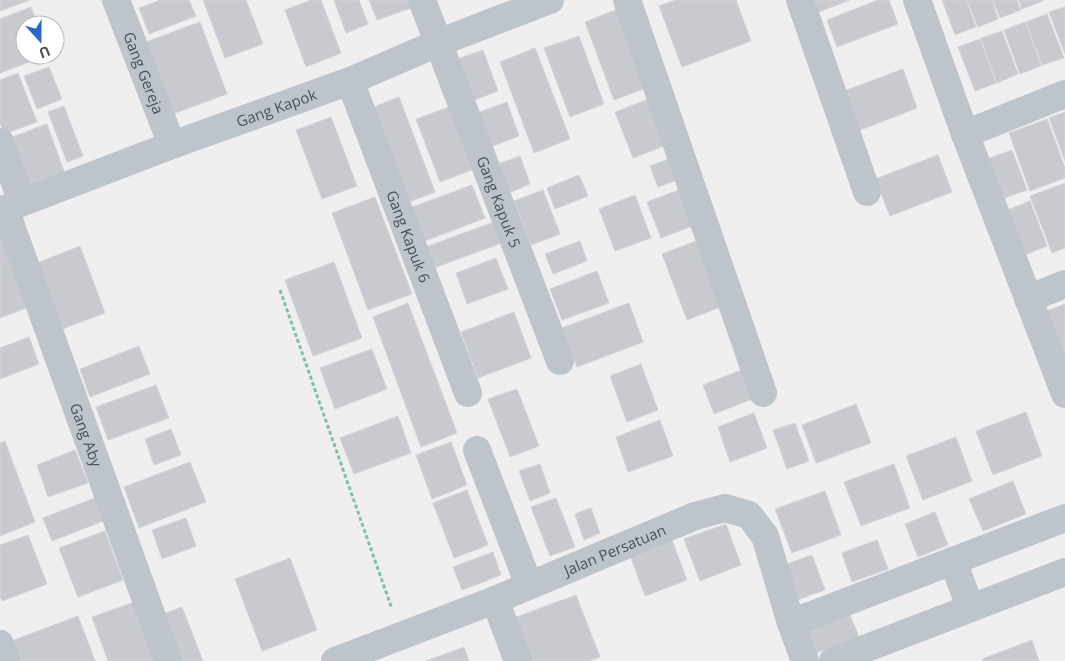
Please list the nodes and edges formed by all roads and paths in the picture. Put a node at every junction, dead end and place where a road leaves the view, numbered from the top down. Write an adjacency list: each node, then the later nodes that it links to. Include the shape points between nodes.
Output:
1 (116, 0): 12 (street, Gang Gereja)
2 (422, 0): 7 (street, Gang Kapuk 5)
3 (550, 0): 7 (street, Gang Kapok)
4 (627, 0): 20 (street)
5 (800, 0): 13 (street)
6 (917, 0): 10 (street)
7 (438, 43): 8 (street, Gang Kapok); 18 (street, Gang Kapuk 5)
8 (350, 81): 12 (street, Gang Kapok); 19 (street, Gang Kapuk 6)
9 (1065, 94): 10 (street)
10 (965, 134): 17 (street)
11 (0, 142): 14 (street, Gang Aby)
12 (172, 145): 14 (street, Gang Kapok)
13 (867, 192)
14 (9, 207): 34 (street, Gang Aby)
15 (1065, 284): 17 (street)
16 (280, 290): 30 (path)
17 (1028, 298): 21 (street)
18 (560, 361)
19 (468, 393)
20 (763, 393)
21 (1065, 394)
22 (477, 450): 26 (street)
23 (1065, 518): 24 (street)
24 (953, 561): 28 (street); 29 (street)
25 (1065, 572): 28 (street)
26 (529, 585): 27 (street, Jalan Persatuan); 29 (street, Jalan Persatuan, via 695,516 725,508 749,515 766,536)
27 (495, 600): 30 (street, Jalan Persatuan); 36 (street)
28 (970, 607): 38 (street)
29 (791, 623): 37 (street, Jalan Persatuan)
30 (401, 636): 32 (street, Jalan Persatuan)
31 (0, 644): 33 (street)
32 (365, 656): 35 (street, Jalan Persatuan)
33 (6, 661)
34 (168, 661)
35 (335, 661)
36 (518, 661)
37 (805, 661)
38 (833, 661)

